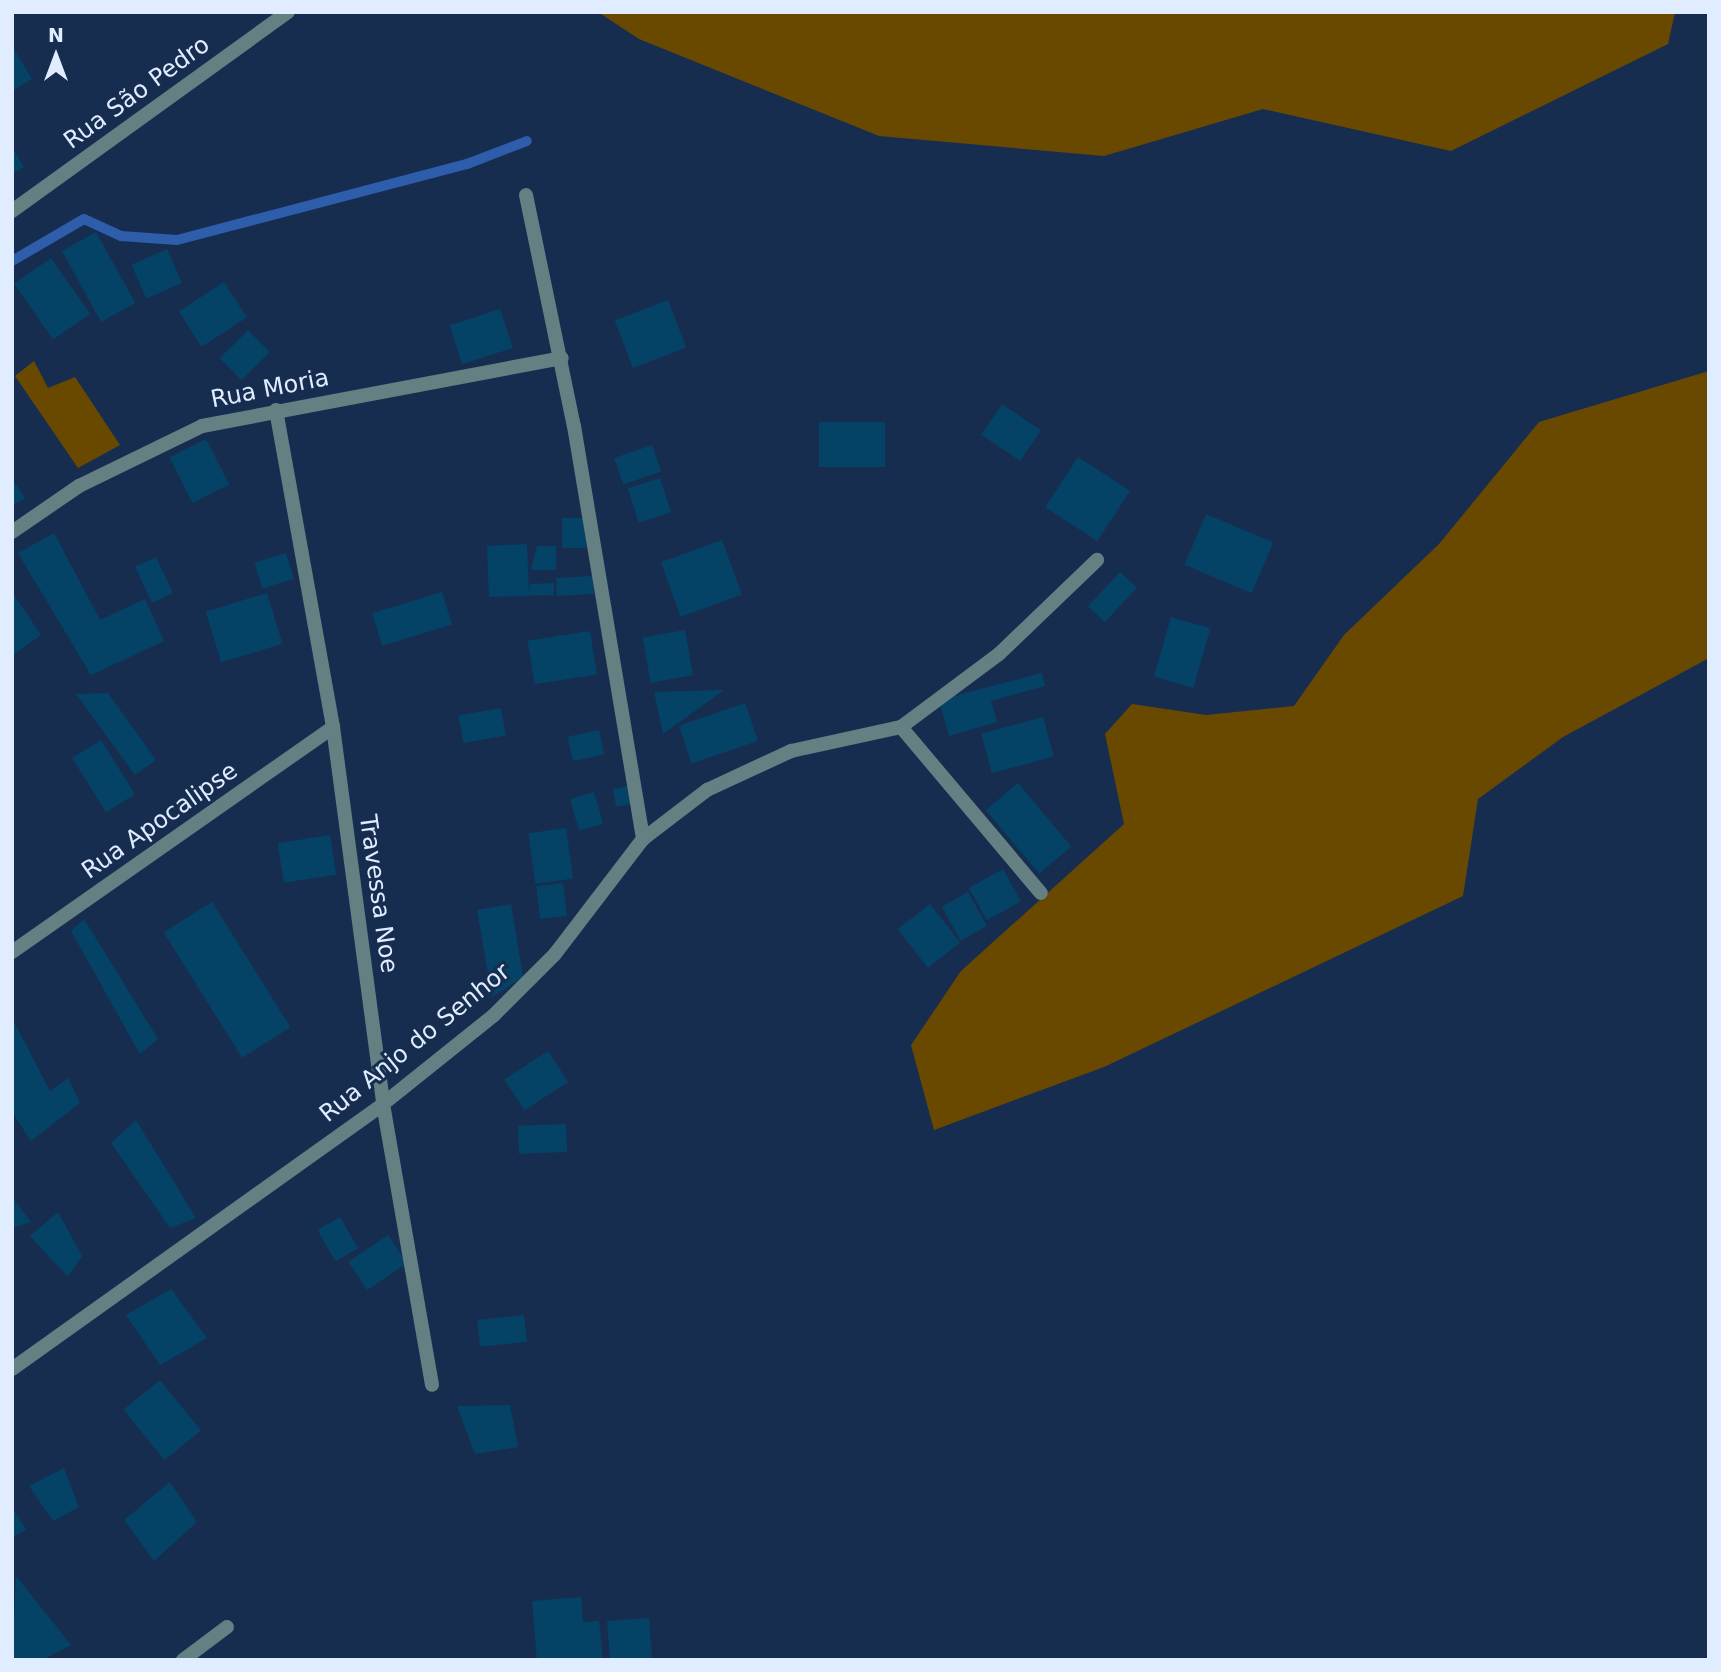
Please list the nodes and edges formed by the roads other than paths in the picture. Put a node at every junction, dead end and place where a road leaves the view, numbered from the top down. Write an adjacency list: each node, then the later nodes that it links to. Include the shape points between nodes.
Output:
1 (288, 12): 3 (street, Rua São Pedro)
2 (526, 195): 4 (street)
3 (12, 211)
4 (562, 358): 5 (street, Rua Moria); 10 (street)
5 (276, 410): 6 (street, Rua Moria, via 158,443 79,486); 8 (street, Travessa Noe)
6 (12, 533)
7 (1097, 560): 9 (street, Rua Anjo do Senhor, via 999,654)
8 (333, 727): 12 (street, Rua Apocalipse); 13 (street, Travessa Noe)
9 (901, 727): 10 (street, Rua Anjo do Senhor, via 753,763); 11 (street)
10 (643, 839): 13 (street, Rua Anjo do Senhor, via 555,954 494,1015)
11 (1041, 893)
12 (12, 952)
13 (383, 1104): 14 (street, Rua Anjo do Senhor); 15 (street, Travessa Noe)
14 (12, 1369)
15 (432, 1385)
16 (227, 1626): 17 (street)
17 (183, 1660)

